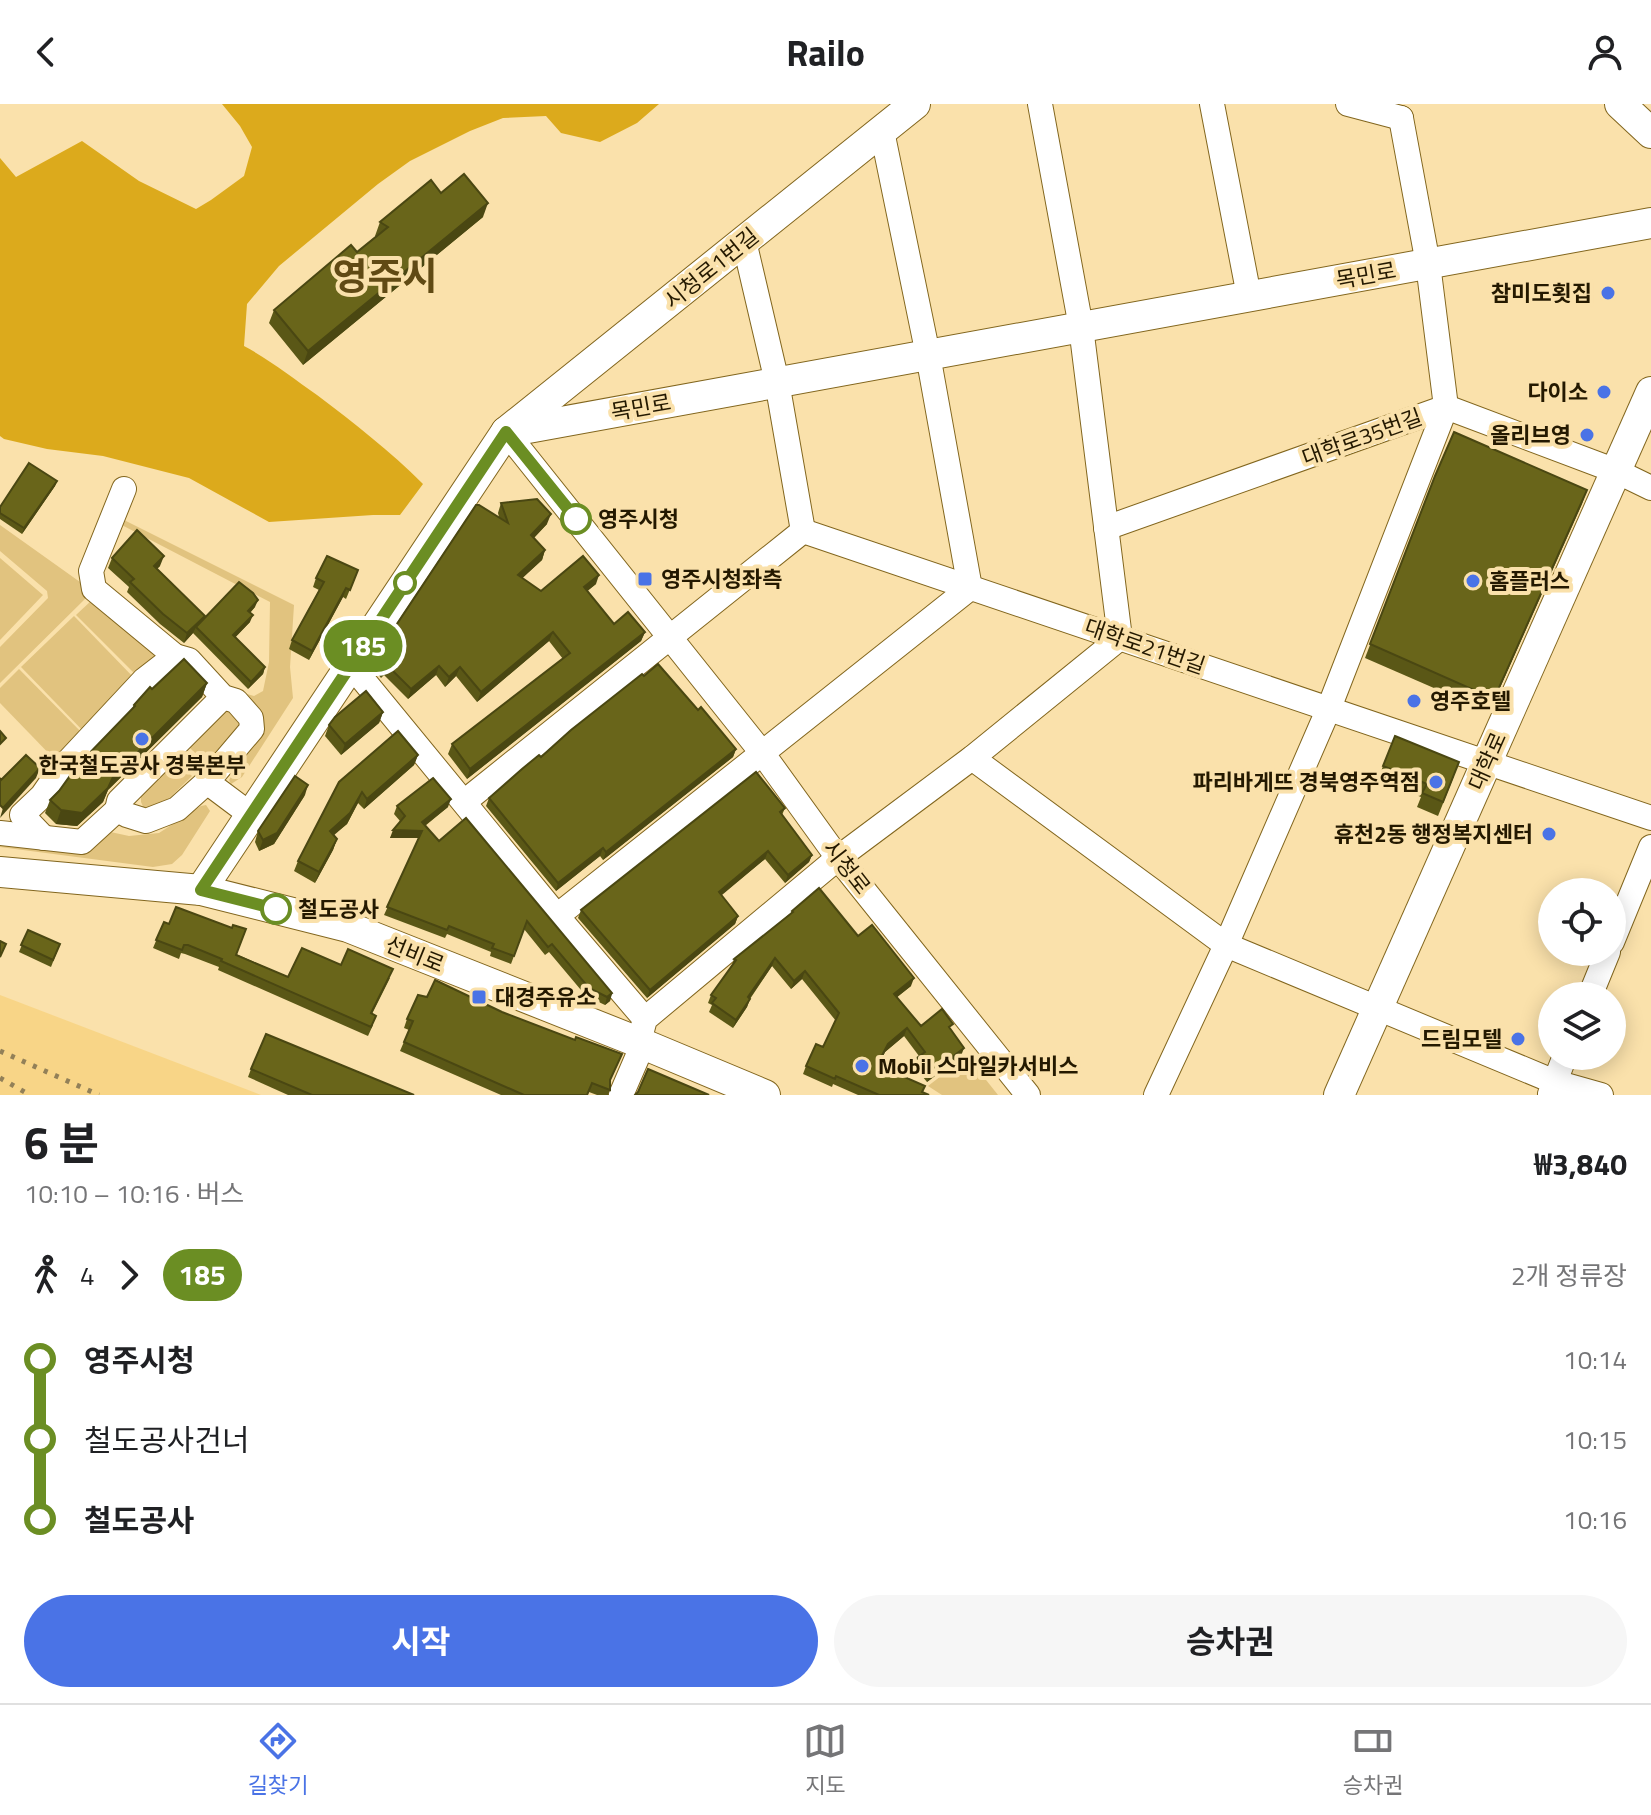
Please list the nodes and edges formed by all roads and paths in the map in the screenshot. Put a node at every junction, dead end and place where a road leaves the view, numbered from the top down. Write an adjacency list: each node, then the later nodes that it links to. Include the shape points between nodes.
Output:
1 (915, 104): 7 (main road, 시청로1번길)
2 (1040, 104): 13 (street)
3 (1212, 104): 12 (street)
4 (1348, 104): 6 (street)
5 (1620, 104): 8 (main road)
6 (1407, 111): 11 (street)
7 (882, 131): 10 (main road, 시청로1번길); 14 (street)
8 (1651, 133)
9 (1651, 223): 11 (main road, 목민로)
10 (744, 241): 15 (street); 18 (main road, 시청로1번길)
11 (1428, 264): 12 (main road, 목민로); 17 (street)
12 (1249, 296): 13 (main road, 목민로)
13 (1081, 327): 14 (main road, 목민로); 22 (street)
14 (928, 355): 15 (main road, 목민로); 24 (street)
15 (777, 382): 18 (main road, 목민로); 23 (street)
16 (1651, 392): 19 (main road, 대학로)
17 (1446, 407): 19 (street, 대학로35번길); 22 (street, 대학로35번길); 30 (street)
18 (506, 432): 25 (street, 시청로); 28 (main road, 시청로1번길)
19 (1616, 471): 20 (street); 33 (main road, 대학로)
20 (1651, 488)
21 (124, 489): 27 (street, via 91,571 94,589)
22 (1106, 528): 26 (street)
23 (803, 531): 24 (street, 대학로21번길); 25 (street)
24 (970, 588): 26 (street, 대학로21번길); 31 (street)
25 (669, 637): 31 (street, 시청로); 35 (street)
26 (1120, 638): 30 (street, 대학로21번길); 32 (street)
27 (175, 656): 29 (street, via 189,660); 40 (street, via 144,680 22,815)
28 (351, 665): 35 (street); 37 (main road, 시청로1번길)
29 (223, 697): 34 (street, via 236,701 251,718 252,729); 36 (street, via 119,801)
30 (1329, 708): 33 (street, 대학로21번길); 47 (street)
31 (763, 754): 42 (street, 시청로); 46 (street)
32 (972, 758): 42 (street); 47 (street)
33 (1486, 763): 38 (street, 대학로21번길); 48 (main road, 대학로)
34 (207, 782): 36 (street, via 177,809 146,821); 37 (street)
35 (464, 802): 46 (street)
36 (117, 810): 40 (street, via 82,842)
37 (251, 815): 44 (main road, 시청로1번길)
38 (1651, 818)
39 (0, 833): 40 (street)
40 (44, 838)
41 (1651, 847): 45 (street)
42 (838, 858): 49 (street); 54 (street, 시청로)
43 (0, 872): 44 (main road, 선비로)
44 (201, 890): 49 (main road, 선비로, via 348,927)
45 (1626, 908)
46 (557, 916): 49 (street)
47 (1226, 945): 48 (street); 55 (street)
48 (1377, 1010): 51 (street); 56 (main road, 대학로)
49 (642, 1035): 52 (street); 53 (main road, 선비로)
50 (1559, 1070): 51 (street)
51 (1552, 1089): 57 (street)
52 (621, 1095)
53 (765, 1095)
54 (1028, 1095)
55 (1156, 1095)
56 (1339, 1095)
57 (1601, 1095)

